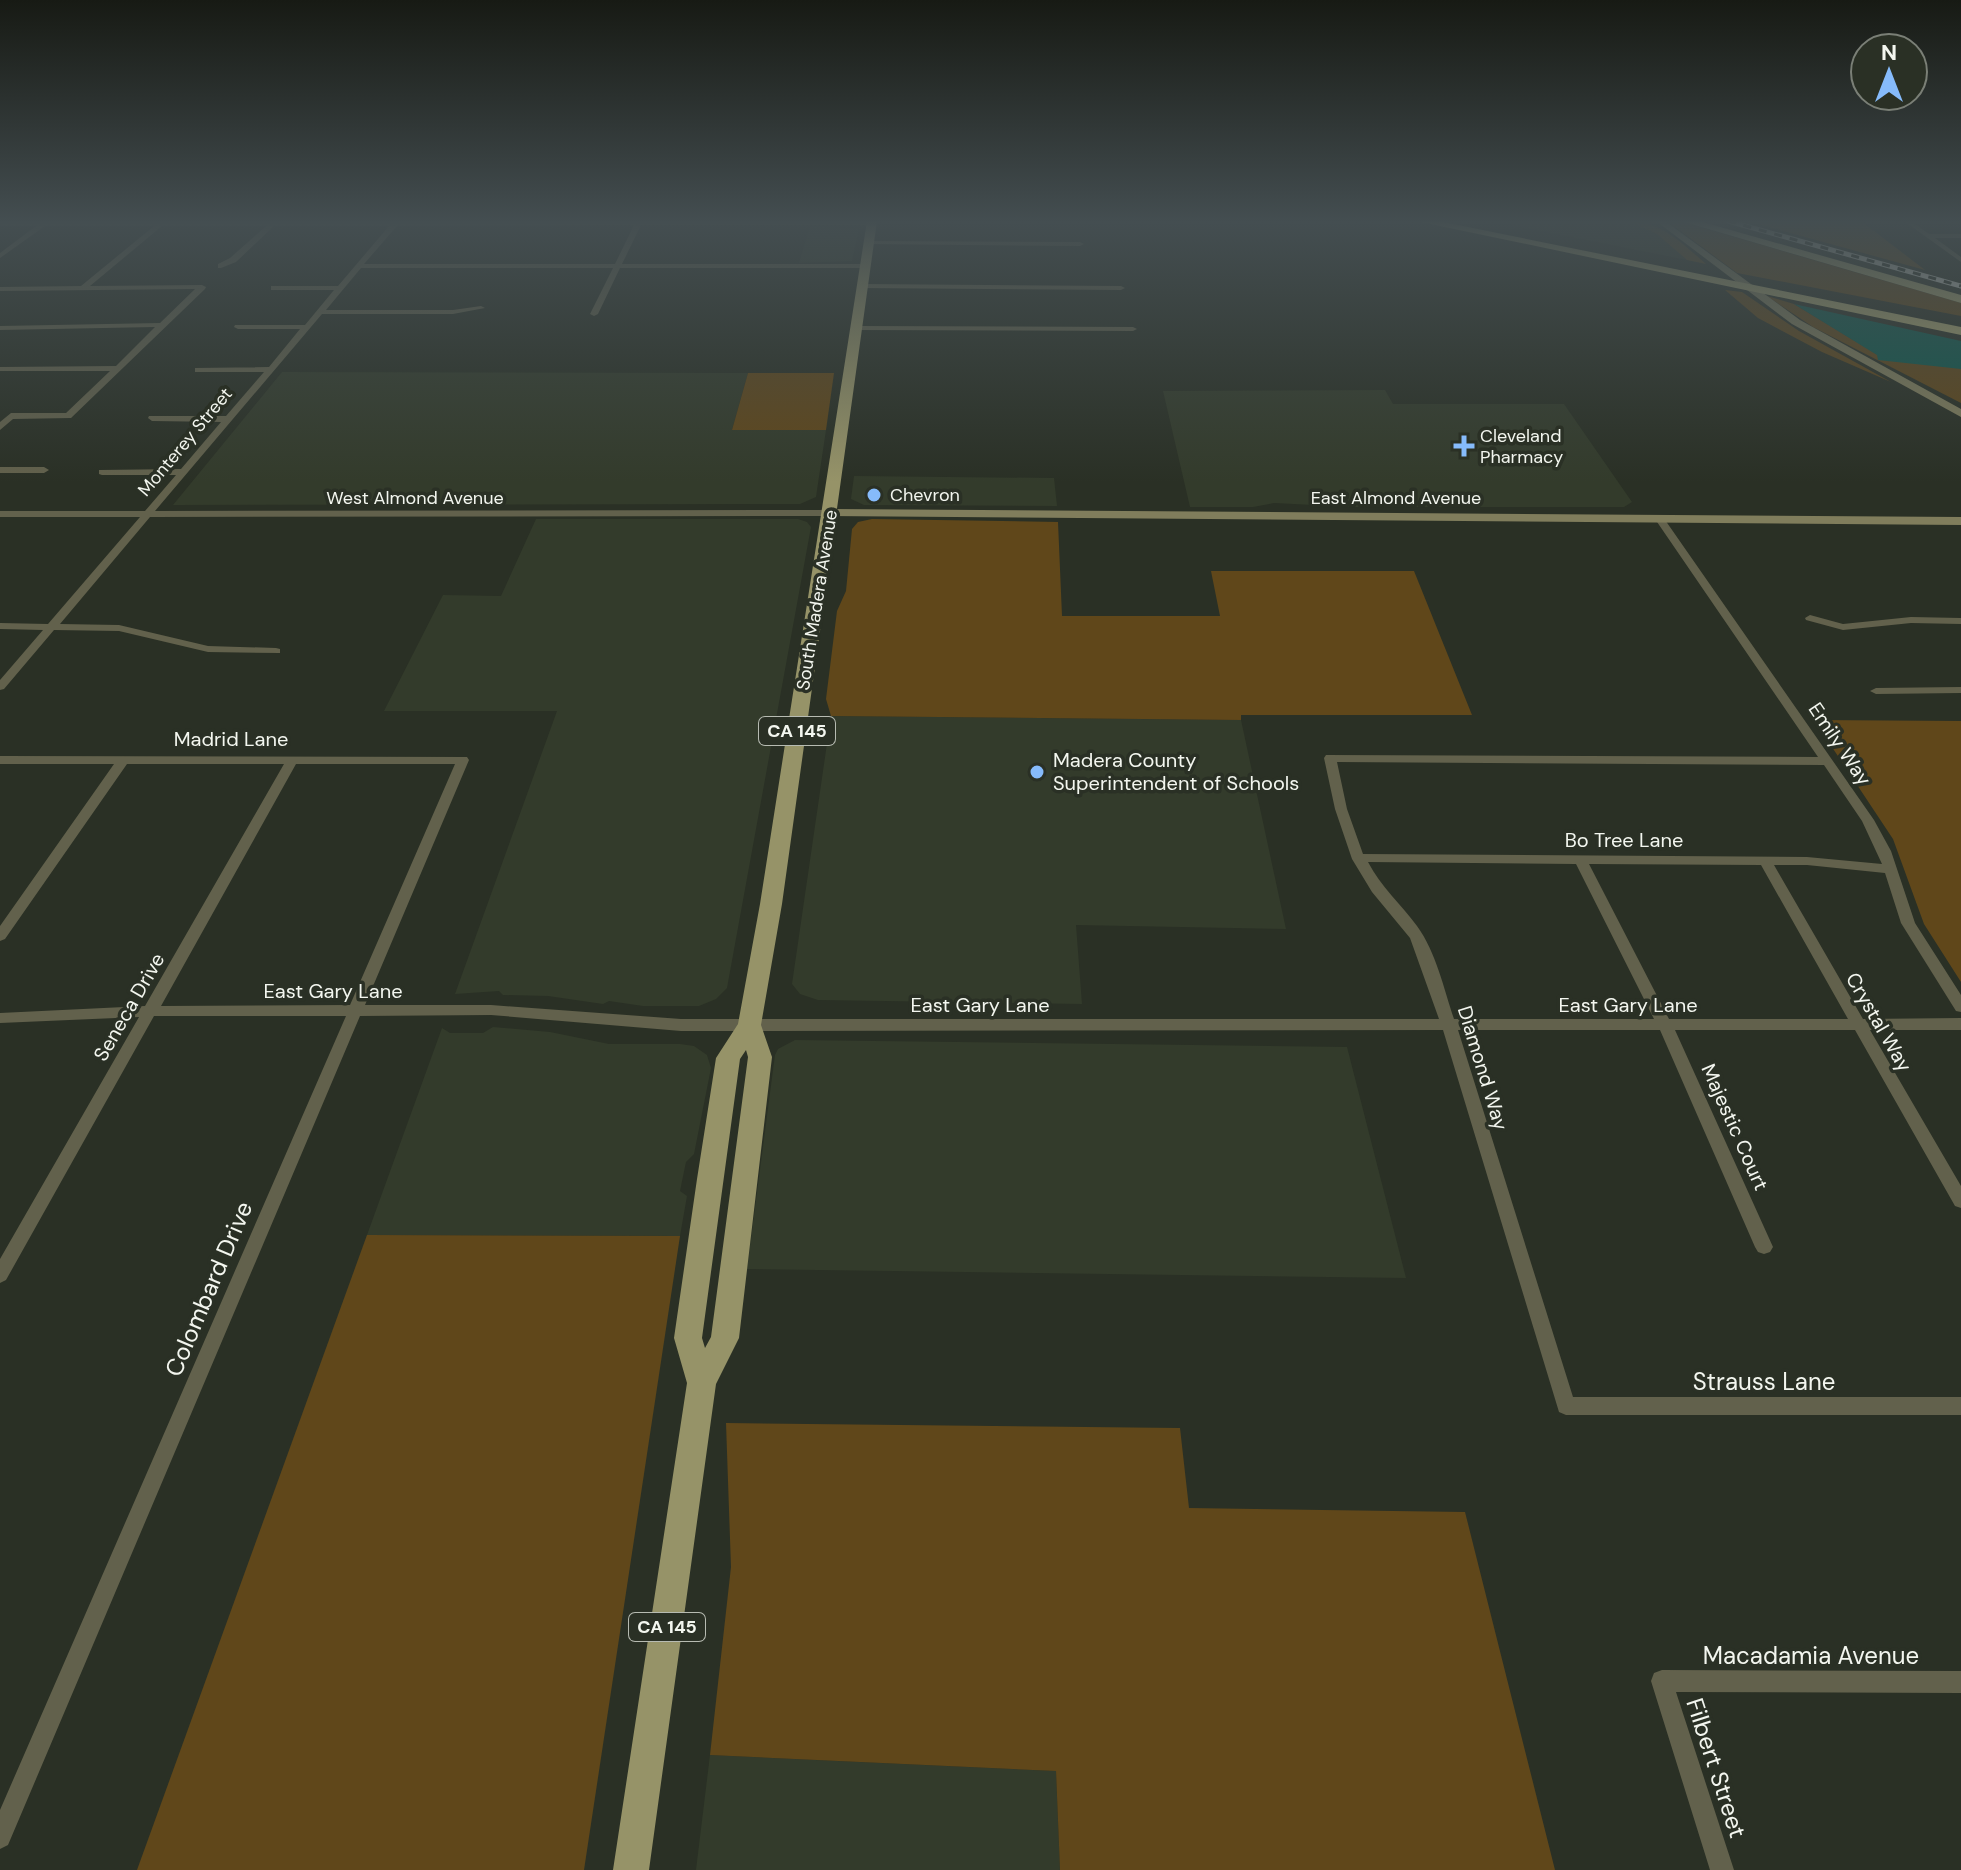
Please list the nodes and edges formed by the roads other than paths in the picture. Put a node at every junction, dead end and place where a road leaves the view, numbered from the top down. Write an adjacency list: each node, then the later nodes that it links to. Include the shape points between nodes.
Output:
1 (179, 308): 12 (street)
2 (322, 308): 9 (street, Monterey Street)
3 (479, 308): 9 (street)
4 (597, 308): 10 (street)
5 (859, 308): 16 (main road, South Madera Avenue / CA 145)
6 (1777, 308): 23 (main road)
7 (1851, 308): 18 (highway)
8 (1889, 308): 11 (highway)
9 (318, 312): 14 (street, Monterey Street)
10 (594, 314)
11 (1961, 323)
12 (161, 325): 15 (street); 19 (street)
13 (238, 327): 14 (street)
14 (306, 327): 21 (street, Monterey Street)
15 (0, 328)
16 (856, 328): 17 (street); 31 (main road, South Madera Avenue / CA 145)
17 (1133, 329)
18 (1961, 333)
19 (117, 368): 20 (street); 26 (street, via 68,416 11,416)
20 (0, 369)
21 (270, 369): 22 (street); 25 (street, Monterey Street)
22 (198, 370)
23 (1961, 414)
24 (152, 418): 25 (street)
25 (229, 419): 30 (street, Monterey Street)
26 (0, 427)
27 (0, 470): 28 (street)
28 (44, 470)
29 (102, 472): 30 (street)
30 (183, 472): 33 (street, Monterey Street)
31 (831, 513): 33 (street, West Almond Avenue); 34 (main road, East Almond Avenue); 59 (main road, South Madera Avenue / CA 145)
32 (0, 514): 33 (street, West Almond Avenue)
33 (148, 514): 39 (street, Monterey Street)
34 (1660, 519): 35 (main road, East Almond Avenue); 48 (street, Emily Way)
35 (1961, 521)
36 (1810, 618): 37 (street, via 1843,627)
37 (1961, 621)
38 (0, 626): 39 (street)
39 (51, 626): 40 (street, via 119,628 208,649); 41 (street, Monterey Street)
40 (276, 651)
41 (0, 687)
42 (1961, 690): 43 (street)
43 (1876, 691)
44 (124, 759): 45 (street, Madrid Lane); 46 (street, Madrid Lane); 53 (street)
45 (293, 759): 47 (street, Madrid Lane); 55 (street, Seneca Drive)
46 (0, 760)
47 (463, 760): 56 (street, Colombard Drive)
48 (1828, 761): 49 (street, Diamond Way, via 1330,758 1339,806); 52 (street, Emily Way, via 1877,835)
49 (1359, 858): 50 (street, Bo Tree Lane); 60 (street, Diamond Way, via 1377,890 1402,914 1419,941)
50 (1580, 859): 51 (street, Bo Tree Lane); 61 (street, Majestic Court)
51 (1765, 861): 52 (street, Bo Tree Lane); 62 (street, Crystal Way)
52 (1889, 869): 54 (street, Emily Way, via 1908,923)
53 (0, 936)
54 (1961, 1007)
55 (151, 1011): 56 (street, East Gary Lane); 57 (street, East Gary Lane); 65 (street, Seneca Drive)
56 (355, 1011): 59 (street, East Gary Lane, via 491,1010 637,1023); 71 (street, Colombard Drive)
57 (0, 1018)
58 (1961, 1024): 62 (street, East Gary Lane)
59 (749, 1025): 60 (street, East Gary Lane); 66 (main road, South Madera Avenue / CA 145, via 760,1057 725,1338); 66 (main road, South Madera Avenue / CA 145, via 728,1058 688,1338)
60 (1449, 1025): 61 (street, East Gary Lane); 67 (street, Diamond Way)
61 (1665, 1025): 62 (street, East Gary Lane); 64 (street, Majestic Court)
62 (1857, 1025): 63 (street, Crystal Way)
63 (1961, 1201)
64 (1764, 1247)
65 (0, 1275)
66 (702, 1383): 72 (main road, South Madera Avenue / CA 145)
67 (1566, 1406): 68 (street, Strauss Lane)
68 (1961, 1406)
69 (1662, 1681): 70 (street, Macadamia Avenue); 73 (street, Filbert Street)
70 (1961, 1682)
71 (0, 1837)
72 (631, 1870)
73 (1722, 1870)

